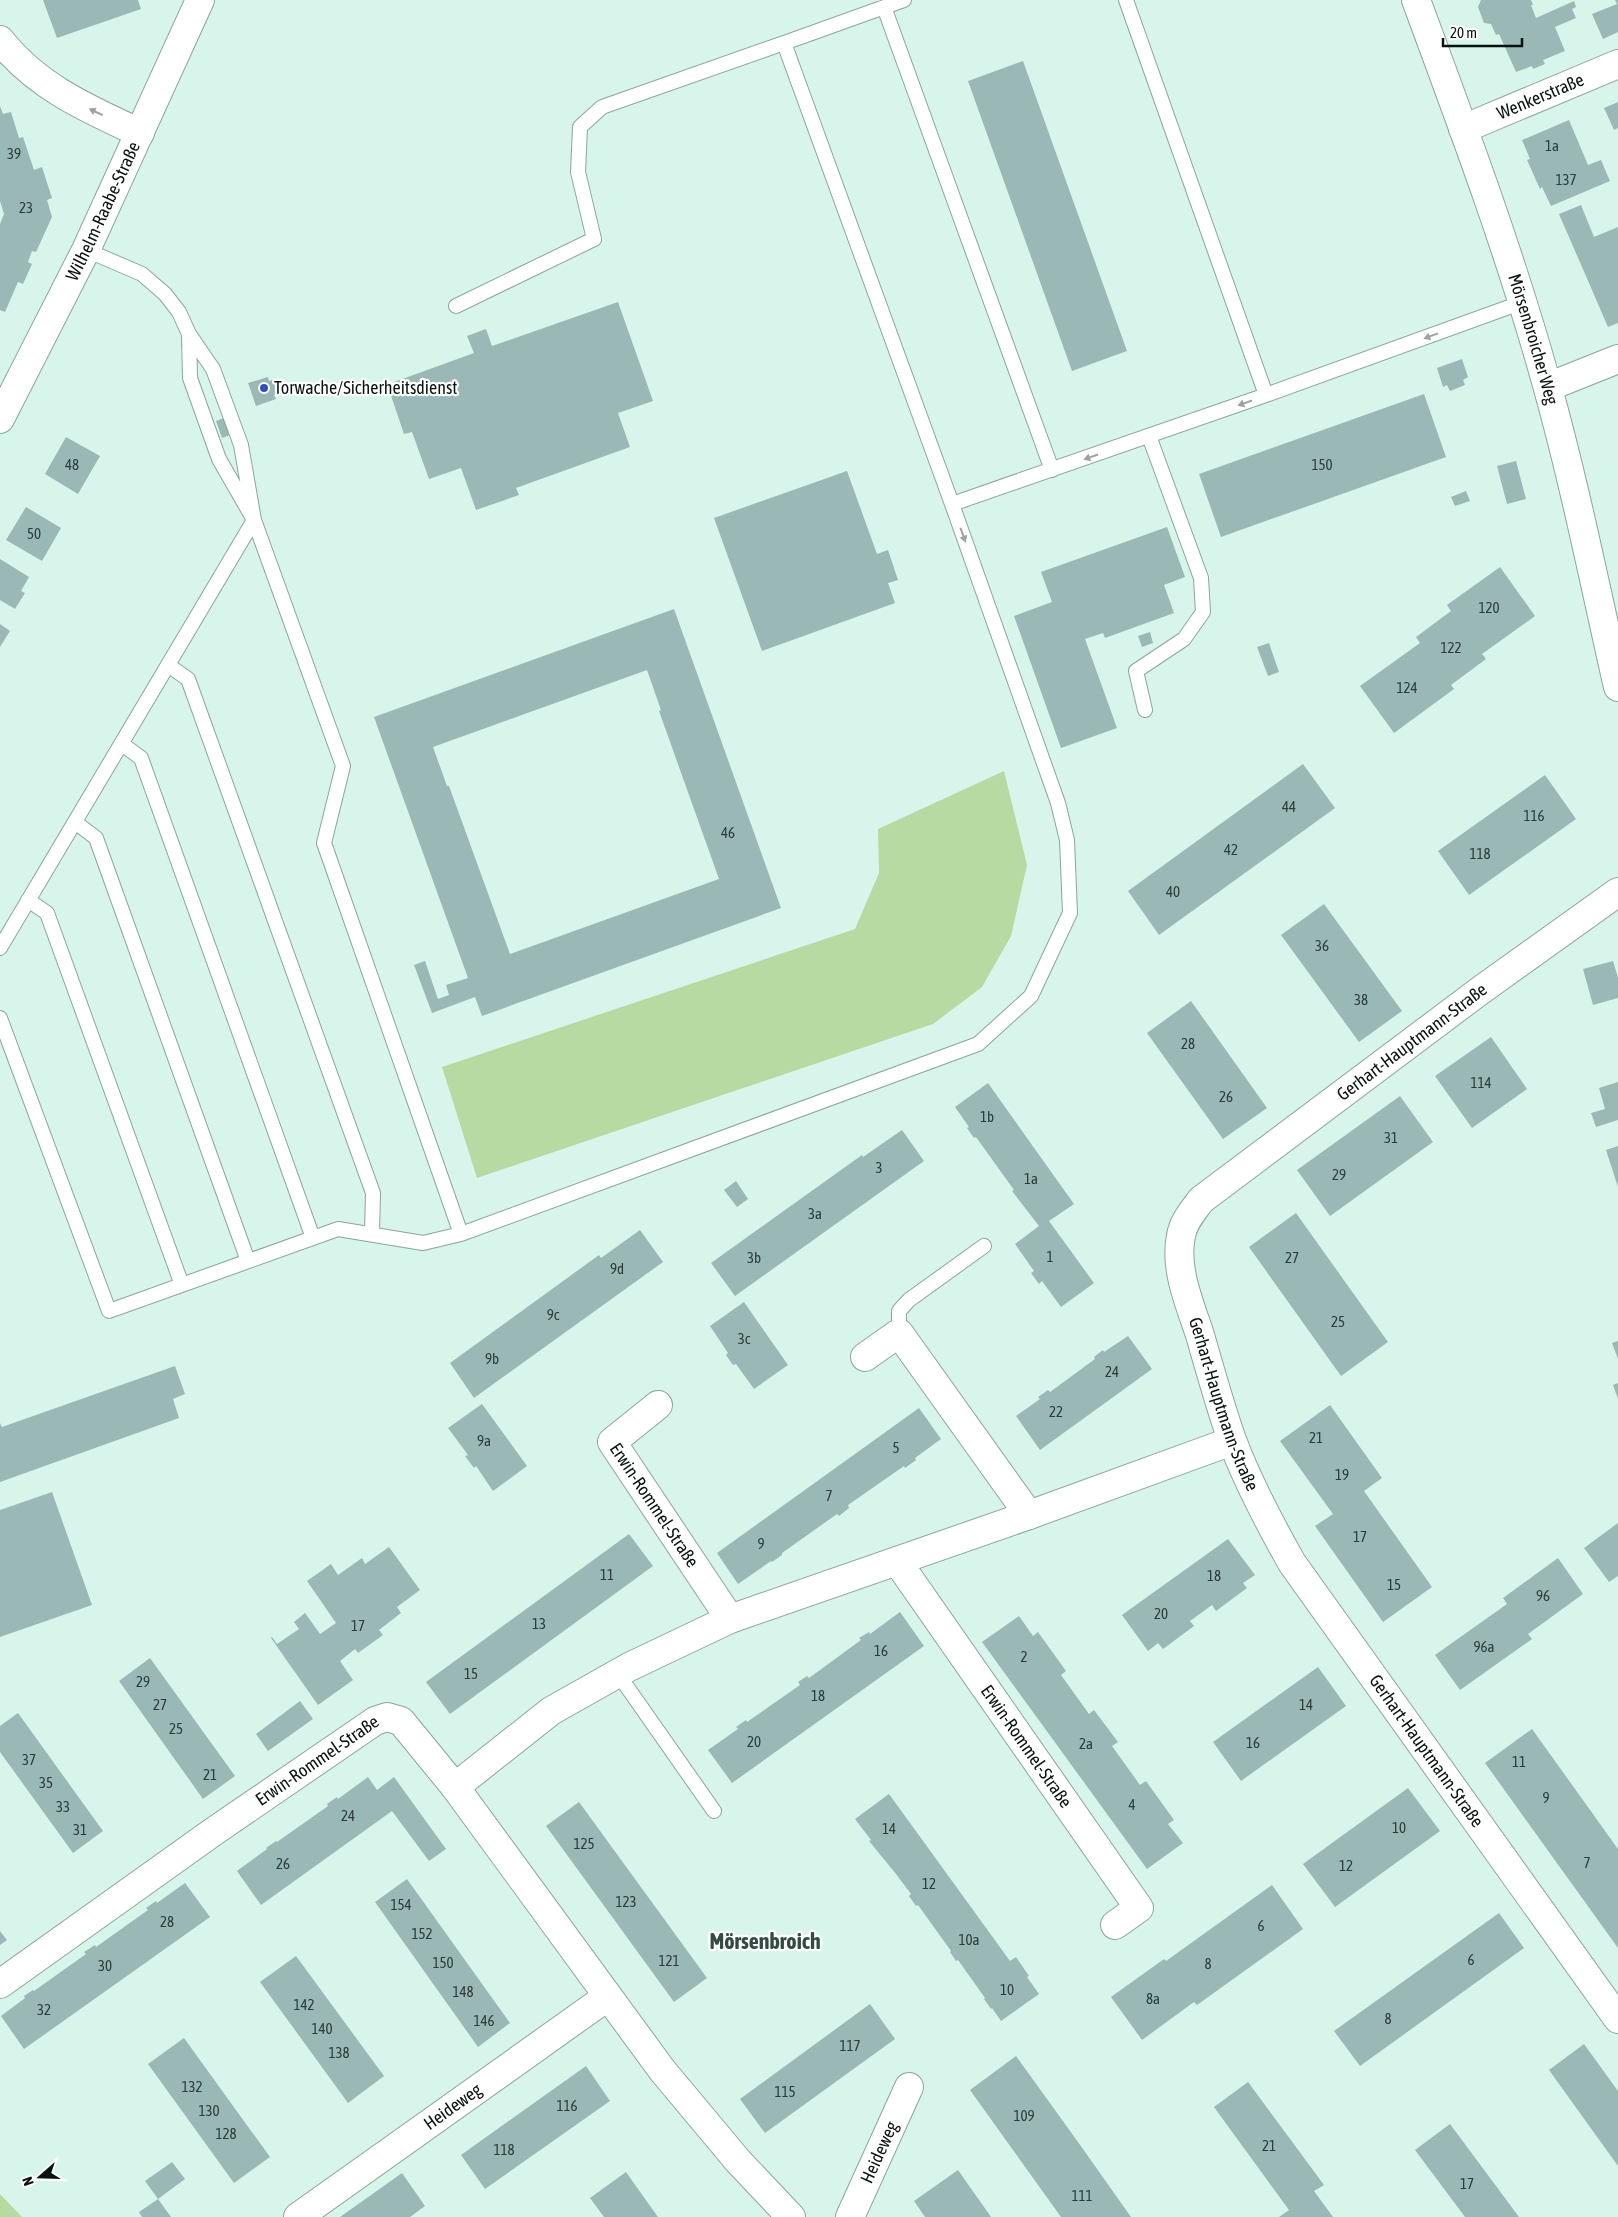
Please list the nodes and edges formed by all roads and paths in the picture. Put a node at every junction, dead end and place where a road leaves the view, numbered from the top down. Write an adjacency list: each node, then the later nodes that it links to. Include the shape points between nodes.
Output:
1 (200, 0): 10 (street, Wilhelm-Raabe-Straße)
2 (904, 0): 5 (lane)
3 (1126, 0): 17 (lane)
4 (1416, 0): 9 (street, Mörsenbroicher Weg)
5 (884, 7): 7 (lane); 20 (lane)
6 (0, 40): 10 (street, one-way to 6, via 72,101 35,76)
7 (784, 43): 13 (lane, via 602,107 580,128 578,172 594,239); 21 (lane)
8 (1618, 64): 9 (street, Wenkerstraße)
9 (1463, 129): 12 (street, Mörsenbroicher Weg)
10 (140, 133): 11 (street, Wilhelm-Raabe-Straße)
11 (86, 250): 14 (lane, via 142,274 165,294 179,312); 18 (street, Wilhelm-Raabe-Straße)
12 (1522, 302): 16 (street, Mörsenbroicher Weg); 17 (lane, one-way to 17)
13 (456, 306)
14 (189, 334): 22 (lane, via 214,369 241,445); 22 (lane, via 190,378 220,459)
15 (1618, 358): 16 (street)
16 (1548, 387): 24 (street, Mörsenbroicher Weg)
17 (1266, 396): 19 (lane, one-way to 19)
18 (0, 419)
19 (1149, 436): 20 (lane, one-way to 20); 25 (lane, via 1201,578 1203,612 1184,639 1136,671)
20 (1052, 470): 21 (lane)
21 (952, 504): 33 (lane, one-way to 33, via 1058,803 1067,840 1070,913 1030,996 978,1044)
22 (254, 520): 23 (lane); 33 (lane, via 343,766 324,842)
23 (168, 665): 26 (lane); 32 (lane, via 188,679 373,1192)
24 (1618, 687)
25 (1145, 710)
26 (122, 744): 27 (lane); 34 (lane, via 141,758)
27 (75, 822): 29 (lane); 36 (lane, via 96,838)
28 (1618, 892): 41 (street, Gerhart-Hauptmann-Straße, via 1481,990 1201,1200 1188,1218 1181,1235 1180,1261)
29 (28, 900): 30 (lane); 37 (lane, via 47,913)
30 (0, 948)
31 (0, 1018): 37 (lane, via 109,1311)
32 (372, 1233): 33 (lane, via 423,1243); 34 (lane, via 338,1229)
33 (461, 1234)
34 (313, 1238): 36 (lane)
35 (984, 1246): 38 (lane, via 909,1300 899,1311)
36 (248, 1261): 37 (lane)
37 (182, 1285)
38 (899, 1332): 39 (street); 42 (street)
39 (866, 1357)
40 (658, 1405): 44 (street, Erwin-Rommel-Straße, via 612,1442)
41 (1232, 1441): 42 (street); 51 (street, Gerhart-Hauptmann-Straße, via 1292,1563)
42 (1029, 1515): 43 (street)
43 (897, 1560): 44 (street); 48 (street, Erwin-Rommel-Straße, via 1139,1908)
44 (730, 1619): 45 (street)
45 (618, 1674): 46 (street, via 551,1711); 47 (lane)
46 (455, 1787): 49 (street, Erwin-Rommel-Straße, via 401,1721 387,1718 374,1721); 50 (street)
47 (714, 1811)
48 (1115, 1924)
49 (0, 1984)
50 (607, 1997): 53 (street, Heideweg); 54 (street, via 662,2070 738,2161)
51 (1618, 2019)
52 (909, 2087): 55 (street, Heideweg)
53 (298, 2217)
54 (792, 2217)
55 (850, 2217)

